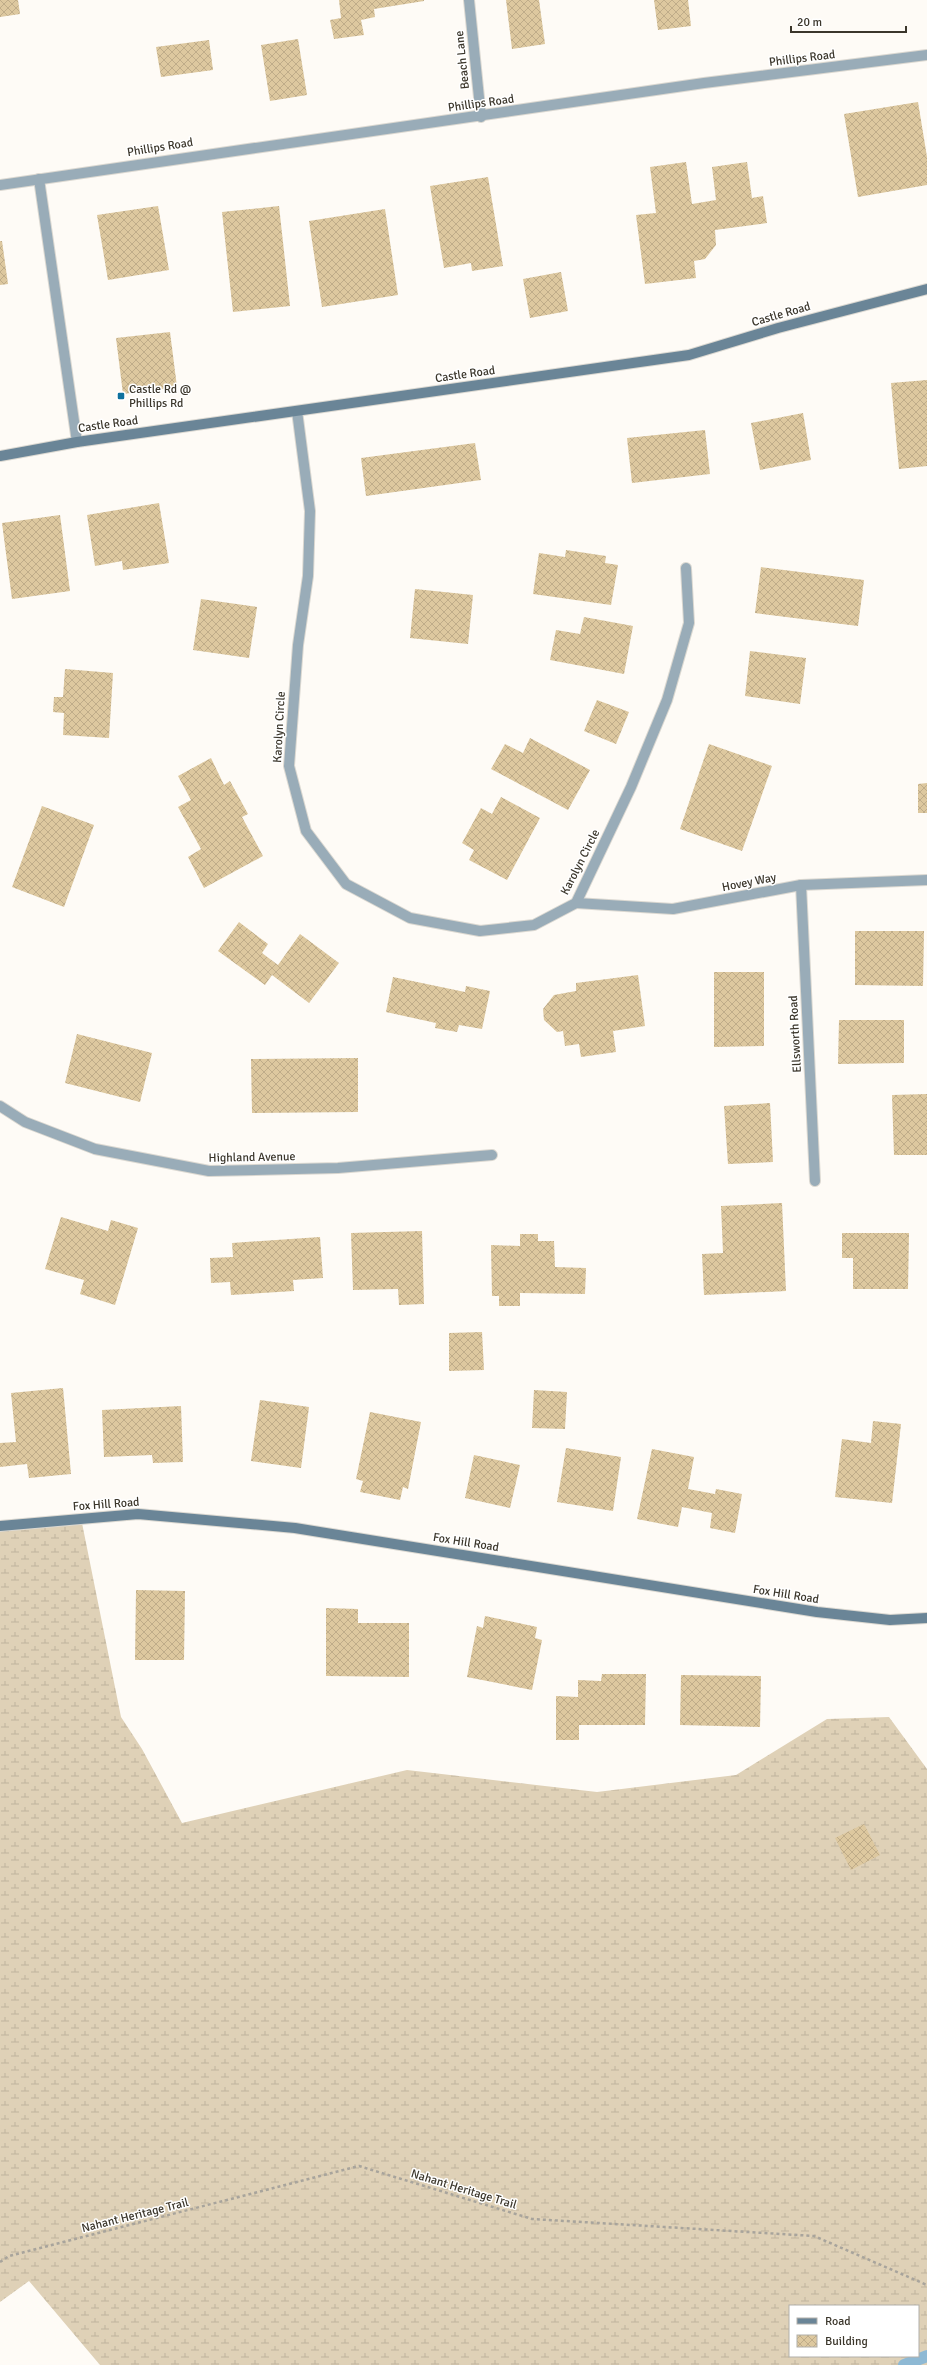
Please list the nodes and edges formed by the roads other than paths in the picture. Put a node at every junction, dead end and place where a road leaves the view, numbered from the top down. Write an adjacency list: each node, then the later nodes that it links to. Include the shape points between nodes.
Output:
1 (469, 0): 3 (street, Beach Lane)
2 (927, 55): 3 (street, Phillips Road, via 704,83)
3 (481, 117): 4 (street, Phillips Road)
4 (39, 179): 5 (street, Phillips Road); 8 (street)
5 (0, 185)
6 (927, 289): 7 (main road, Castle Road, via 778,328 689,355)
7 (297, 411): 8 (main road, Castle Road); 13 (street, Karolyn Circle, via 310,511 308,576 298,645 289,766 306,831 346,884 410,918 480,931 534,925)
8 (77, 442): 9 (main road, Castle Road)
9 (0, 456)
10 (686, 568): 13 (street, Karolyn Circle, via 689,623 667,700 631,787)
11 (927, 880): 12 (street, Hovey Way)
12 (801, 885): 13 (street, Hovey Way, via 673,909); 16 (street, Ellsworth Road)
13 (576, 903)
14 (0, 1106): 15 (street, Highland Avenue, via 25,1122 95,1149 209,1171 338,1168)
15 (492, 1155)
16 (815, 1181)
17 (0, 1526): 18 (main road, Fox Hill Road, via 138,1514 295,1528 817,1612 890,1620)
18 (927, 1618)

